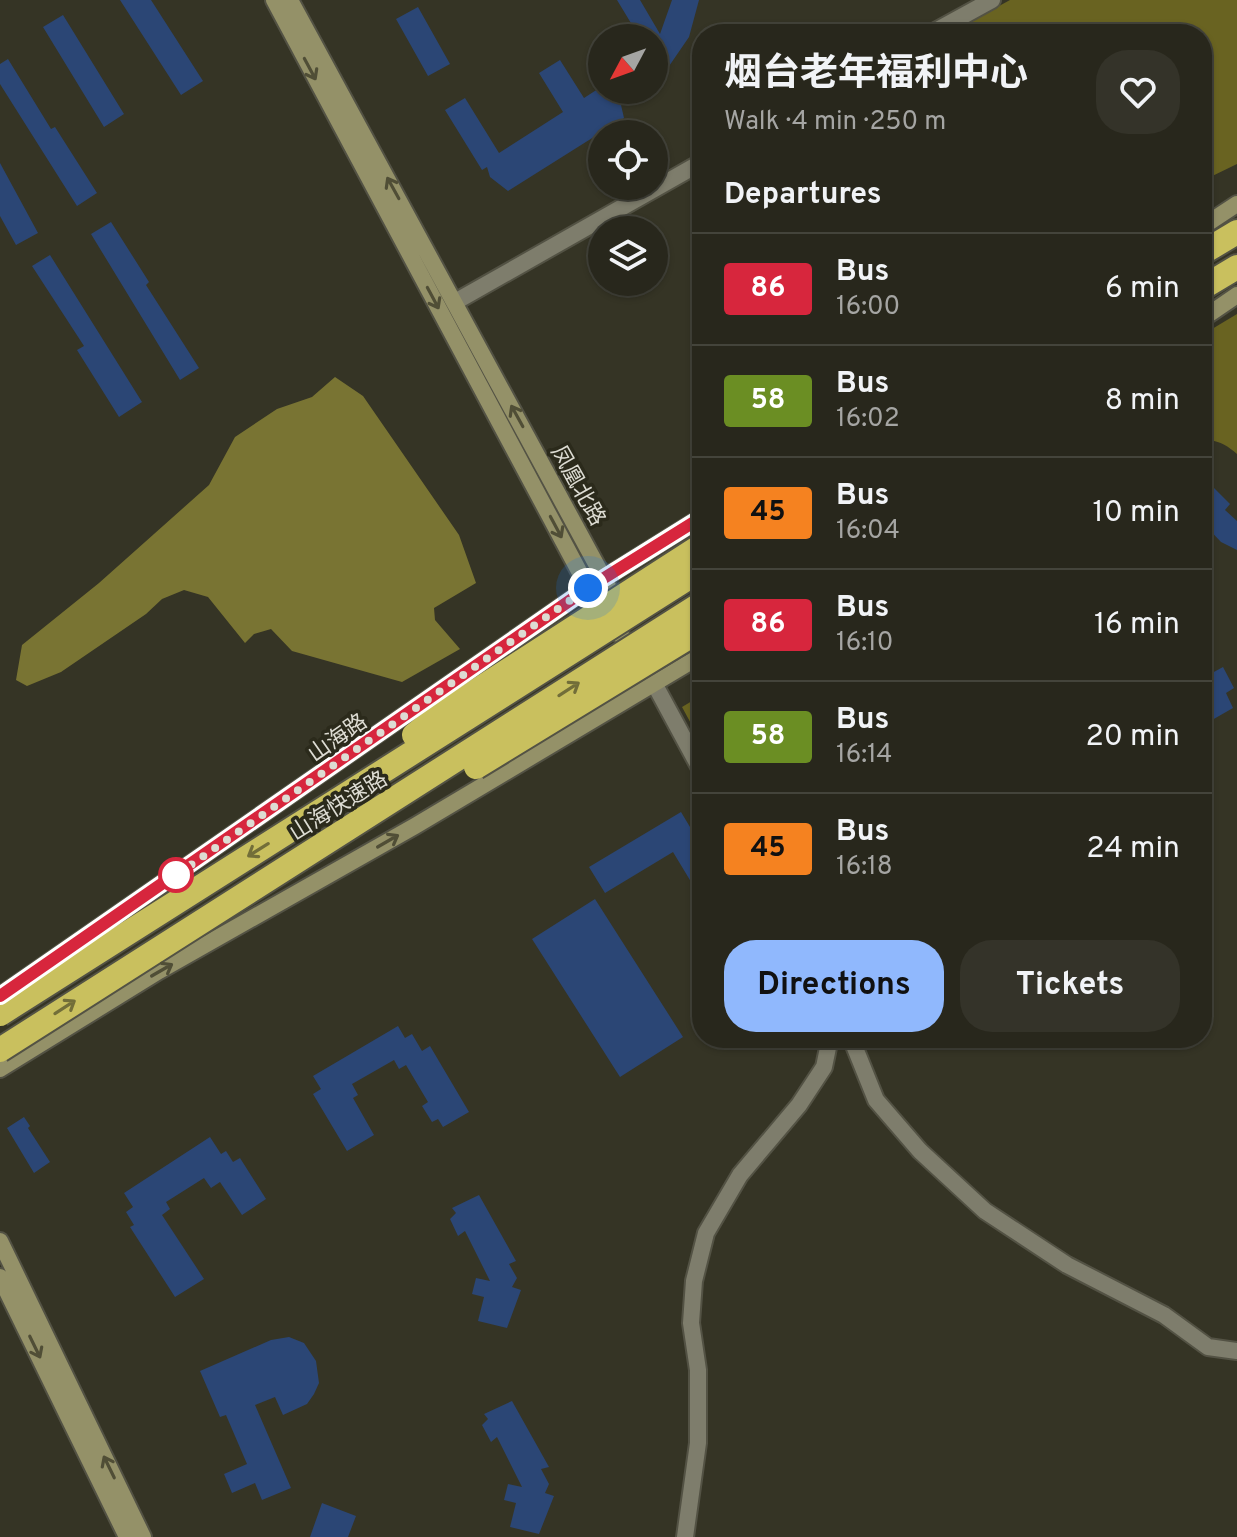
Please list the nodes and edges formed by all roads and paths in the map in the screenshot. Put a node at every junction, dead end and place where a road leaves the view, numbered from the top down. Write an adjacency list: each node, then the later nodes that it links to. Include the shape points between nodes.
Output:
1 (274, 0): 19 (street, 凤凰北路, one-way to 19)
2 (290, 0): 13 (street, 凤凰北路, one-way to 2)
3 (992, 0): 4 (street)
4 (948, 24)
5 (692, 168): 13 (street)
6 (1237, 204): 7 (street)
7 (1212, 220)
8 (1237, 232): 9 (highway)
9 (1212, 247)
10 (1237, 267): 11 (highway)
11 (1212, 282)
12 (1237, 295): 14 (street)
13 (455, 302): 18 (street, 凤凰北路, one-way to 13)
14 (1212, 312)
15 (692, 523): 18 (street, 山海路)
16 (692, 551): 25 (highway, bridge, via 442,713)
17 (692, 575): 25 (highway, 山海快速路, bridge)
18 (604, 578): 19 (street, 山海路); 23 (street, 凤凰北路)
19 (588, 588): 23 (street, 凤凰北路); 27 (street, 山海路)
20 (692, 609): 26 (highway, 山海快速路, one-way to 20, bridge)
21 (692, 635): 26 (highway, bridge, via 381,826)
22 (692, 661): 23 (street)
23 (655, 685): 24 (street); 32 (street, one-way to 23, via 159,971)
24 (692, 753)
25 (300, 824): 28 (highway, 山海快速路, one-way to 28, bridge)
26 (131, 965): 31 (highway, 山海快速路, one-way to 26, bridge)
27 (0, 996)
28 (0, 1014)
29 (828, 1048): 38 (street, via 824,1067 799,1105 740,1175 706,1233 691,1323 698,1370 698,1443)
30 (855, 1048): 35 (street, via 876,1100 920,1151 985,1211 1067,1265 1164,1315 1208,1347)
31 (0, 1050)
32 (0, 1069)
33 (0, 1241): 37 (street, one-way to 33)
34 (0, 1277): 36 (street, one-way to 36)
35 (1237, 1351)
36 (127, 1537)
37 (143, 1537)
38 (685, 1537)

